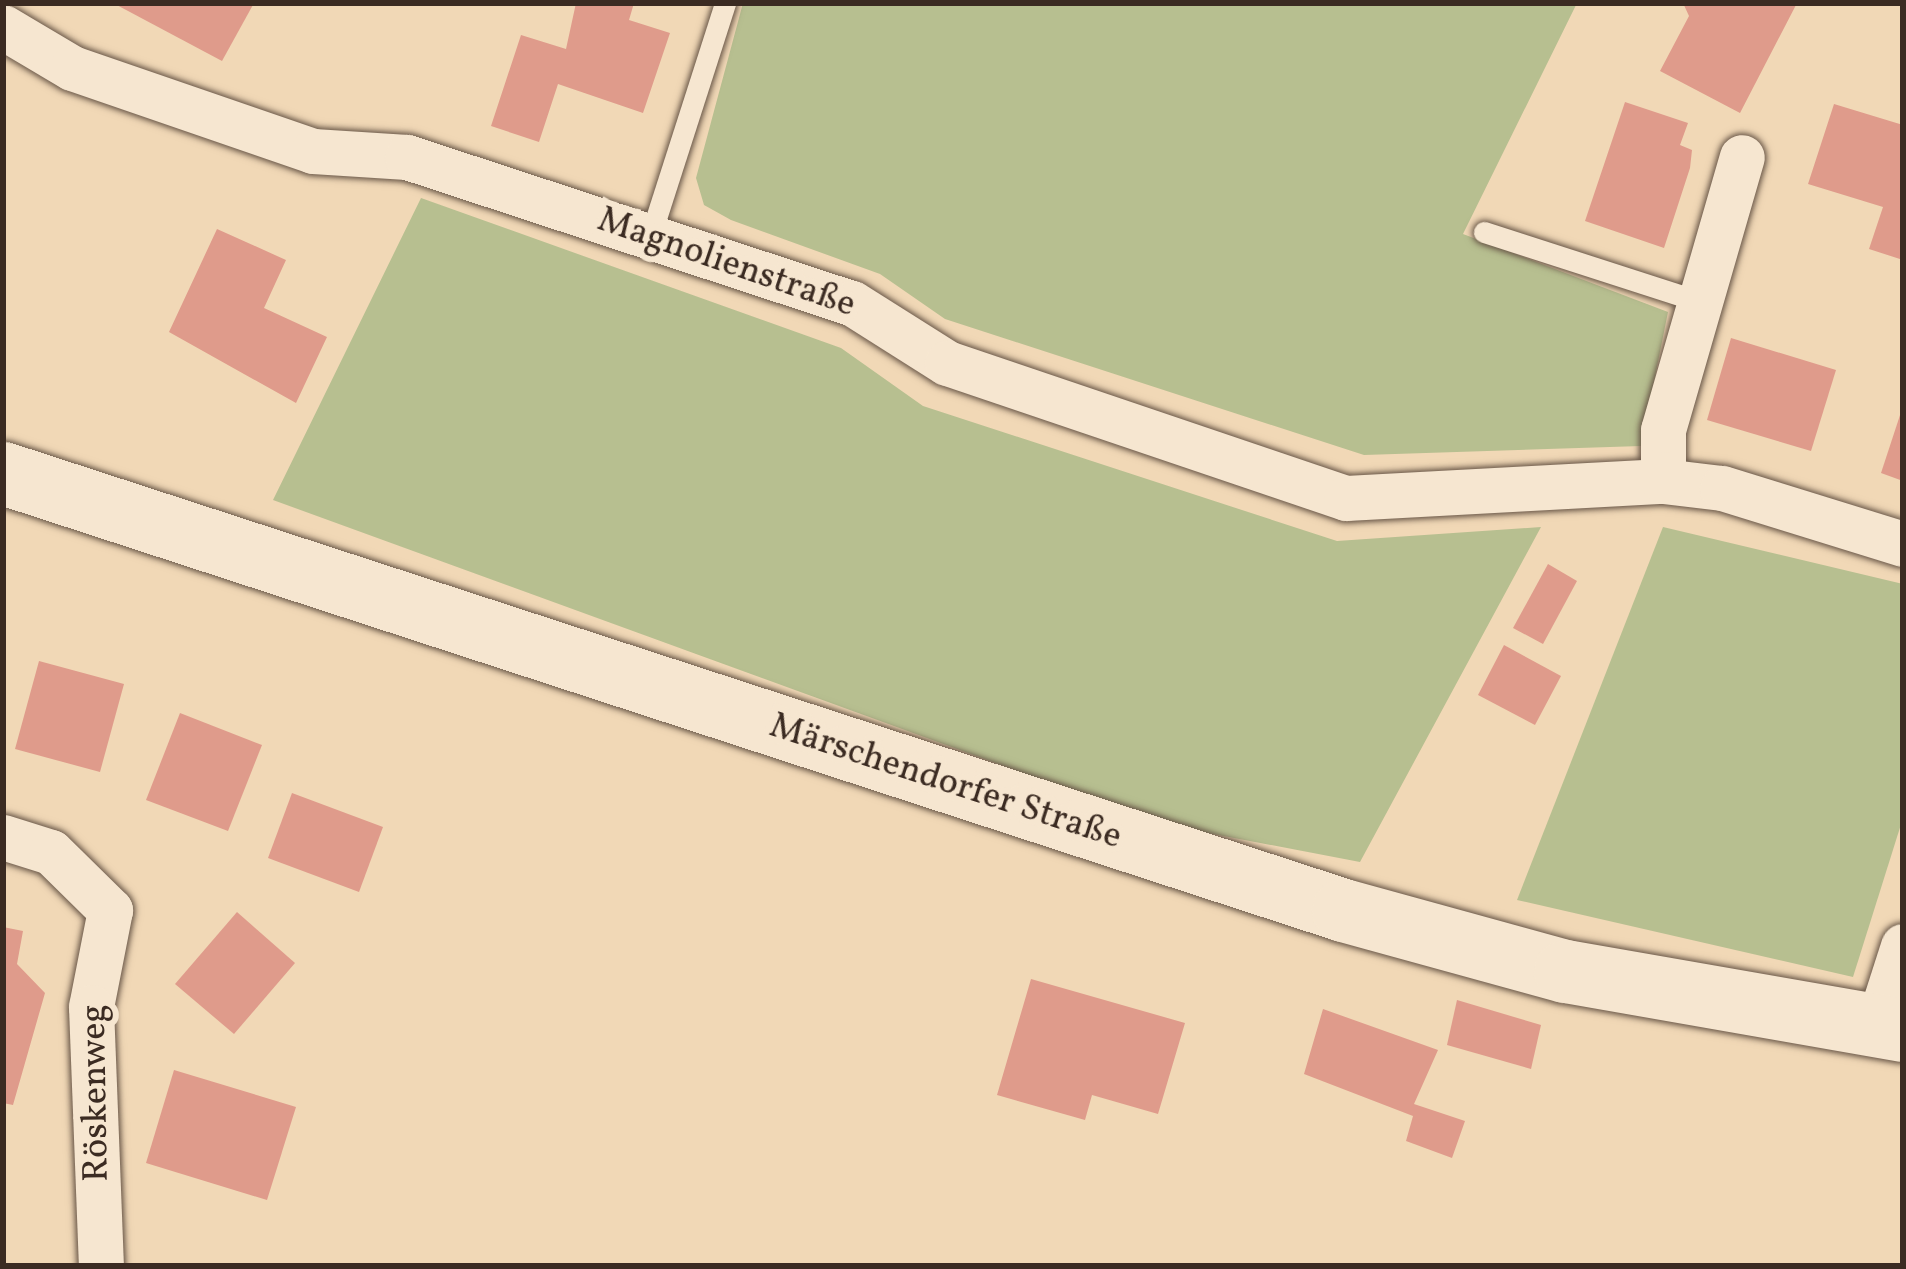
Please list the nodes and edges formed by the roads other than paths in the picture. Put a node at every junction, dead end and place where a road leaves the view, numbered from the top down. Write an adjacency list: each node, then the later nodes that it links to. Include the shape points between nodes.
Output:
1 (725, 3): 5 (lane)
2 (3, 27): 5 (street, Magnolienstraße, via 72,68 313,152 407,157)
3 (1742, 158): 6 (street)
4 (1484, 232): 6 (lane)
5 (650, 237): 8 (street, Magnolienstraße, via 852,303 947,363 1346,498)
6 (1697, 301): 8 (street, via 1663,430)
7 (3, 473): 12 (street, Märschendorfer Straße, via 1343,910 1565,971)
8 (1663, 481): 9 (street, Magnolienstraße, via 1722,488)
9 (1903, 544)
10 (3, 837): 13 (street, Röskenweg, via 51,852 110,910 91,1007)
11 (1903, 946): 12 (street)
12 (1890, 1029)
13 (101, 1266)

